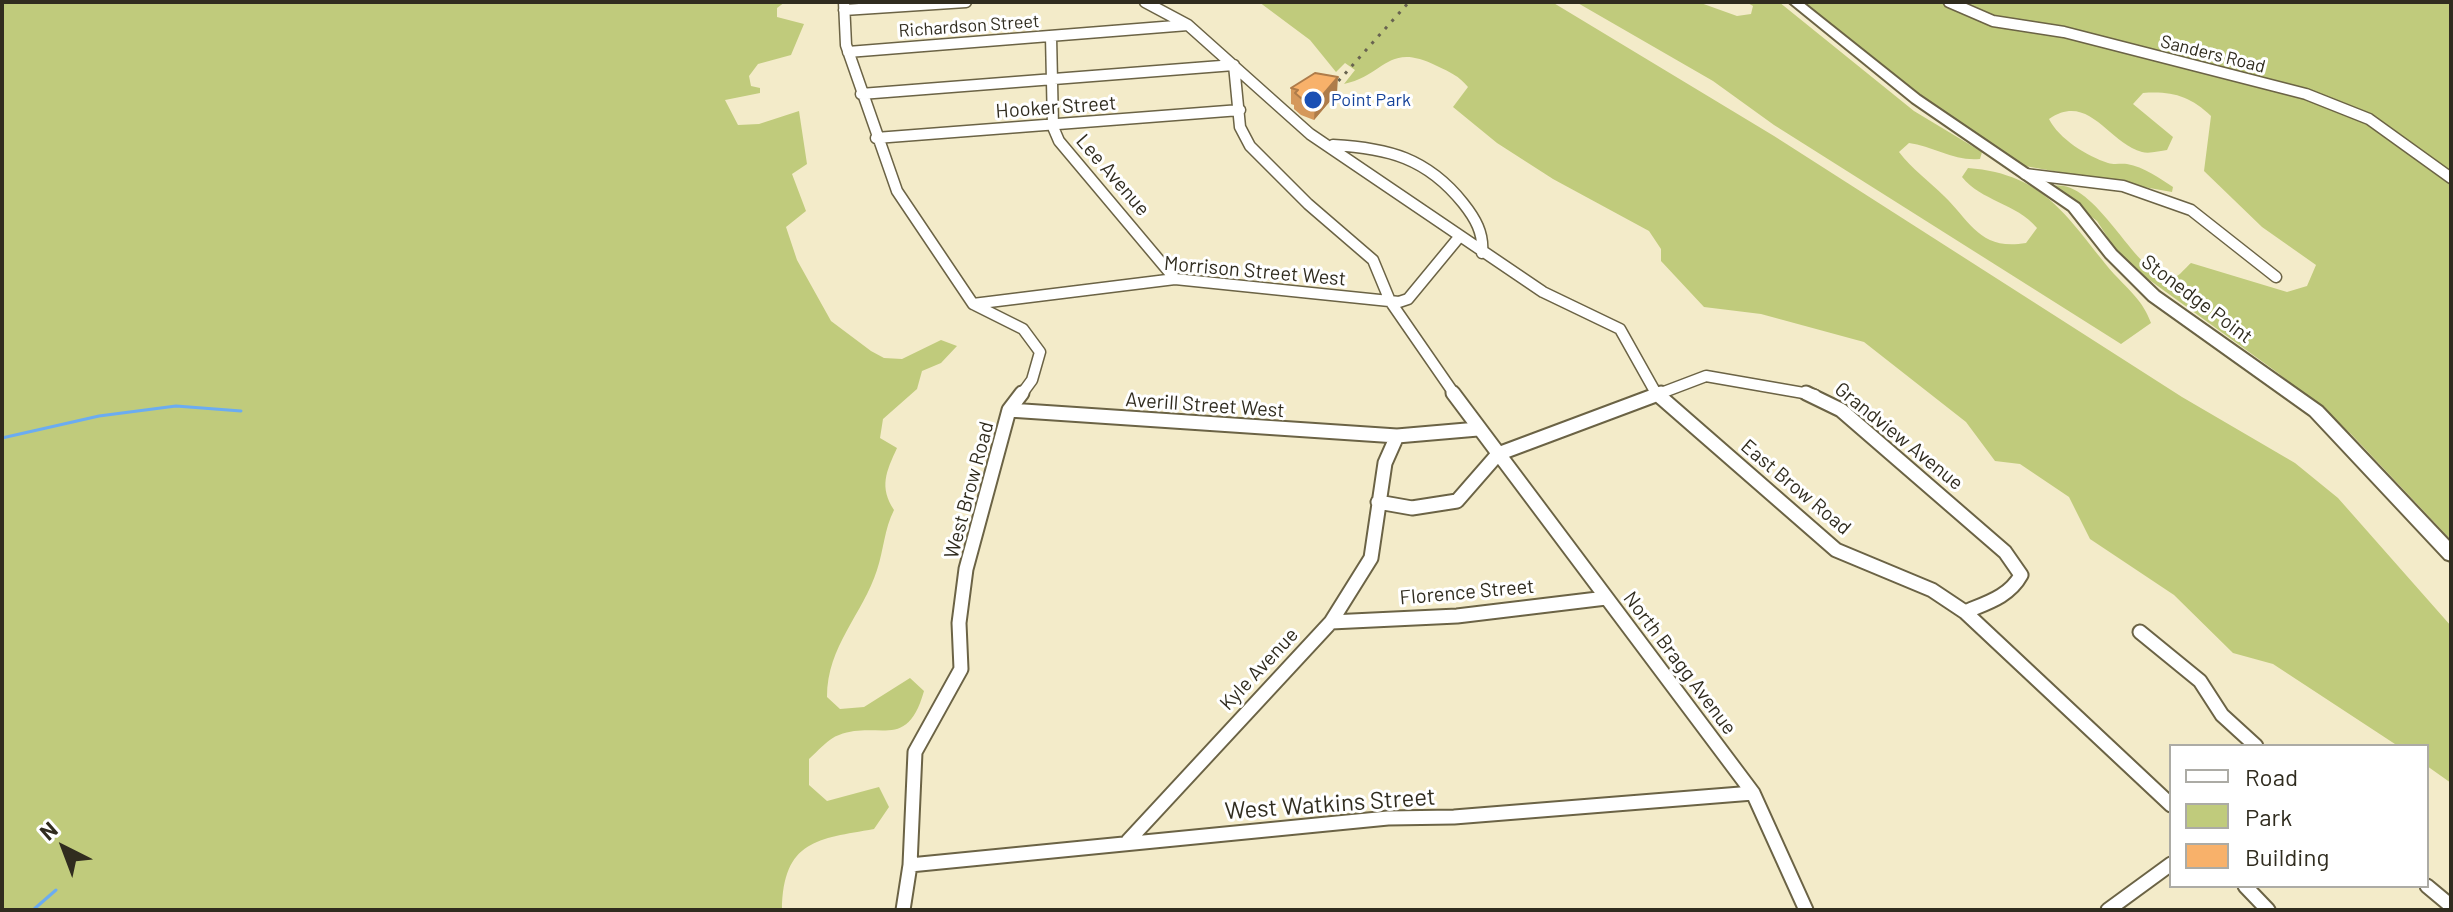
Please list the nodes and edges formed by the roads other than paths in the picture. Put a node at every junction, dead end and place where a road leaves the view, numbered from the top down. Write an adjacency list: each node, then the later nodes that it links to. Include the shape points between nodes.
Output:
1 (966, 2): 5 (street)
2 (1145, 2): 6 (street, East Brow Road)
3 (1795, 2): 16 (main road, Stonedge Point, via 1916,99)
4 (1949, 2): 17 (street, Sanders Road, via 1993,21 2064,32 2306,94 2369,119)
5 (844, 6): 8 (street, West Brow Road)
6 (1188, 25): 7 (street, Richardson Street); 9 (street, East Brow Road)
7 (1051, 36): 8 (street, Richardson Street); 10 (street, Lee Avenue)
8 (848, 52): 11 (street, West Brow Road)
9 (1234, 65): 10 (street); 12 (street); 15 (street, East Brow Road, via 1310,134)
10 (1051, 79): 11 (street); 13 (street, Lee Avenue)
11 (861, 94): 14 (street, West Brow Road)
12 (1240, 110): 13 (street, Hooker Street); 22 (street, via 1240,127 1250,146 1373,260)
13 (1053, 127): 14 (street, Hooker Street); 21 (street, Lee Avenue, via 1071,156)
14 (876, 138): 23 (street, West Brow Road, via 897,191)
15 (1330, 145): 18 (street, East Brow Road); 19 (street, via 1393,150 1432,168 1476,220 1484,239)
16 (2025, 174): 20 (street, via 2123,186 2191,210); 30 (main road, Stonedge Point, via 2083,215 2111,254 2154,296 2316,411)
17 (2451, 178)
18 (1460, 236): 19 (street, East Brow Road); 22 (street, via 1408,299)
19 (1482, 253): 24 (street, East Brow Road, via 1543,292 1620,329)
20 (2276, 277)
21 (1175, 279): 22 (street, Morrison Street West); 23 (street, Morrison Street West)
22 (1390, 301): 26 (street)
23 (973, 304): 25 (street, West Brow Road, via 1023,329 1040,352 1032,380)
24 (1658, 396): 28 (street, Grandview Avenue); 32 (street, East Brow Road, via 1828,544 1932,590); 32 (street, Grandview Avenue, via 1706,376 1813,394 1841,410 1986,534 2018,568 2018,583 2004,595)
25 (1009, 410): 27 (street, Averill Street West); 39 (street, West Brow Road, via 961,596 961,669 915,752)
26 (1478, 429): 27 (street, Averill Street West); 28 (street, North Bragg Avenue)
27 (1397, 436): 29 (street, Kyle Avenue, via 1385,463)
28 (1498, 454): 29 (street, via 1457,501 1412,508); 31 (street, North Bragg Avenue)
29 (1378, 502): 33 (street, Kyle Avenue, via 1371,558)
30 (2451, 554)
31 (1606, 598): 33 (street, Florence Street, via 1457,616); 36 (street, North Bragg Avenue)
32 (1965, 612): 37 (street, East Brow Road)
33 (1331, 622): 38 (street, Kyle Avenue)
34 (2140, 632): 35 (street, via 2200,681 2222,715)
35 (2254, 744)
36 (1753, 793): 38 (street, West Watkins Street); 45 (street, North Bragg Avenue)
37 (2169, 803)
38 (1128, 841): 39 (street, West Watkins Street)
39 (910, 865): 44 (street, West Brow Road)
40 (2169, 865): 46 (street)
41 (2247, 888): 47 (street)
42 (2429, 888): 43 (street)
43 (2451, 906)
44 (903, 910)
45 (1806, 910)
46 (2108, 910)
47 (2268, 910)

